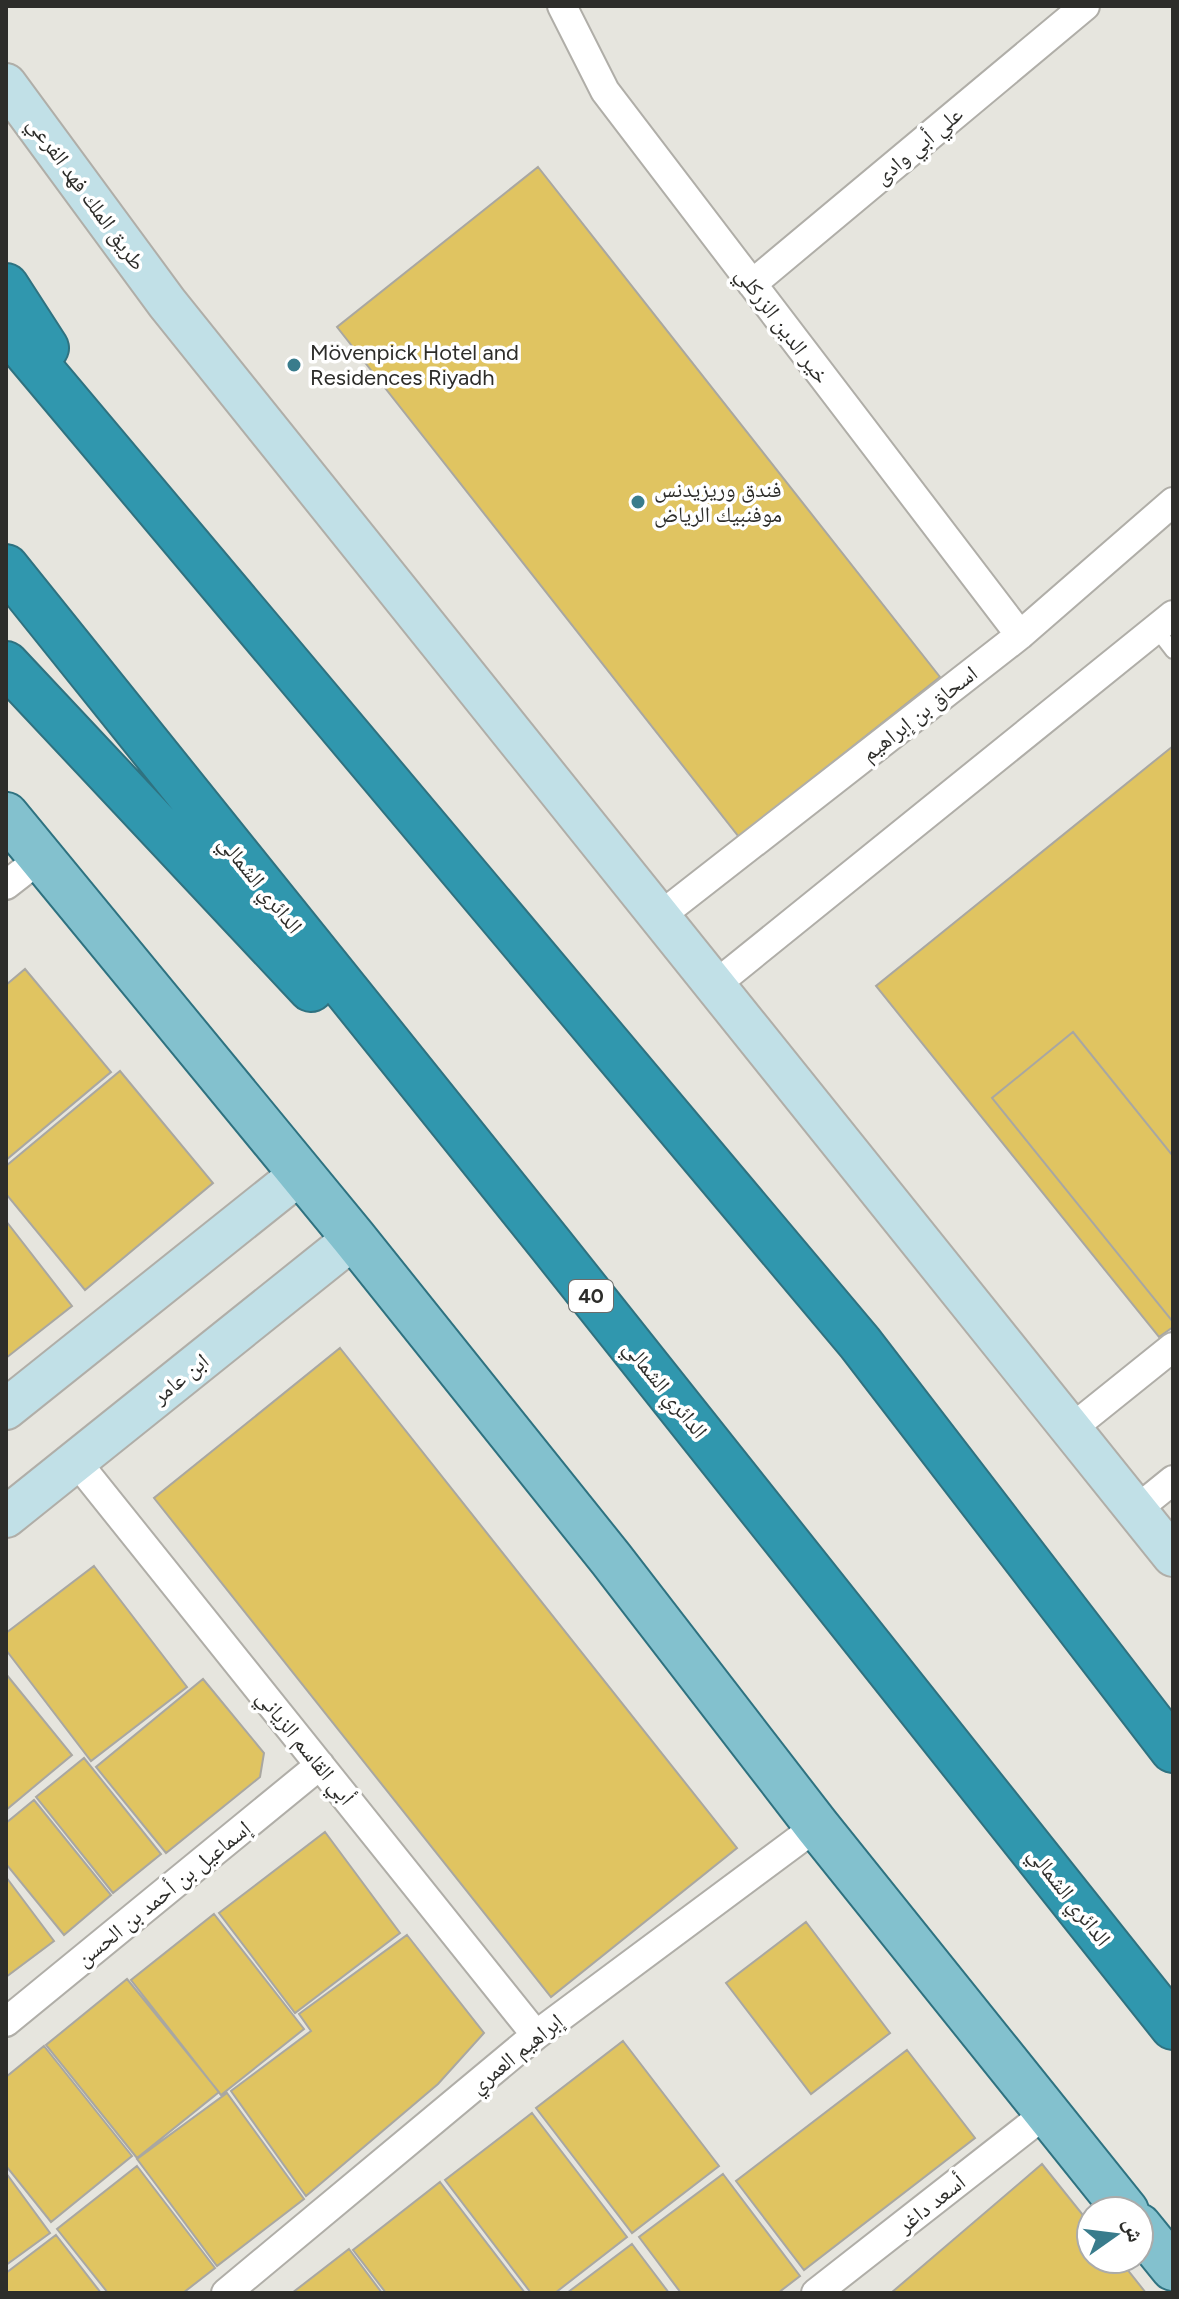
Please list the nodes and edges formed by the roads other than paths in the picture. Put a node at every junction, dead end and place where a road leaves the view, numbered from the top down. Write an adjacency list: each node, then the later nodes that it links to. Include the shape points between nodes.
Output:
1 (562, 6): 4 (street, خير الدين الزركلي, via 605,91)
2 (1085, 6): 4 (street, علي أبي وادى)
3 (6, 84): 17 (street, طريق الملك فهد الفرعي, via 167,303)
4 (752, 284): 12 (street, خير الدين الزركلي)
5 (6, 286): 8 (highway)
6 (6, 306): 8 (highway)
7 (6, 328): 8 (highway)
8 (125, 471): 30 (highway, via 860,1343)
9 (1173, 502): 12 (street, اسحاق بن إبراهيم)
10 (6, 567): 21 (highway, الدائري الشمالي / 40)
11 (1167, 632): 18 (street)
12 (1020, 635): 17 (street, اسحاق بن إبراهيم)
13 (6, 664): 21 (highway)
14 (6, 815): 15 (main road)
15 (42, 857): 16 (street); 19 (main road)
16 (6, 885)
17 (660, 916): 18 (street)
18 (715, 985): 24 (street)
19 (300, 1174): 20 (main road); 23 (street)
20 (354, 1238): 25 (street, ابن عامر); 32 (main road)
21 (551, 1245): 33 (highway, الدائري الشمالي / 40)
22 (1173, 1347): 24 (street)
23 (6, 1409)
24 (1071, 1429): 27 (street)
25 (76, 1461): 28 (street, ابن عامر); 31 (street, أبي القاسم الزياني)
26 (1173, 1480): 27 (street)
27 (1136, 1510): 29 (street)
28 (6, 1517)
29 (1173, 1556)
30 (1173, 1750)
31 (320, 1765): 34 (street, إسماعيل بن أحمد بن الحسن); 36 (street, أبي القاسم الزياني)
32 (817, 1826): 36 (street, إبراهيم العمري); 38 (main road)
33 (1060, 1884): 35 (highway, الدائري الشمالي / 40); 37 (highway)
34 (6, 2022)
35 (1173, 2027)
36 (536, 2035): 42 (street, إبراهيم العمري)
37 (1173, 2061)
38 (1046, 2113): 39 (main road); 43 (street, أسعد داغر)
39 (1113, 2195)
40 (1155, 2246): 41 (main road)
41 (1173, 2268)
42 (226, 2293)
43 (816, 2293)

